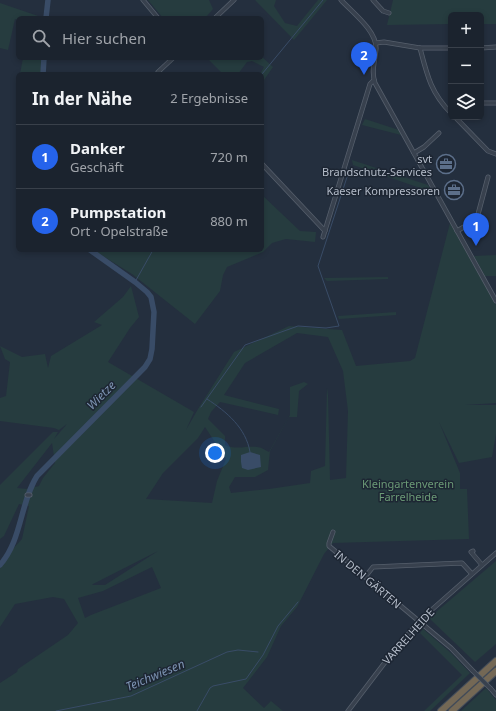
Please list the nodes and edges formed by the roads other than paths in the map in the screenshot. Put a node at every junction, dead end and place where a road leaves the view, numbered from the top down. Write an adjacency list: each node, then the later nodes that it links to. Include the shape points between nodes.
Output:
1 (144, 0): 6 (street)
2 (234, 0): 7 (street)
3 (341, 0): 8 (street, via 372,33)
4 (373, 0): 5 (street, via 383,11)
5 (389, 13)
6 (156, 16)
7 (217, 16)
8 (376, 43): 10 (street); 15 (street)
9 (496, 47): 12 (street)
10 (420, 48): 11 (street); 18 (street, via 433,89)
11 (448, 48)
12 (484, 48)
13 (171, 60): 14 (street)
14 (158, 72)
15 (374, 80): 21 (street); 25 (street, via 370,84)
16 (484, 103): 17 (street)
17 (496, 103)
18 (448, 110)
19 (458, 120): 22 (street, via 488,151)
20 (439, 133): 21 (street)
21 (414, 153): 26 (street)
22 (496, 154)
23 (264, 166): 25 (street)
24 (488, 177): 26 (street, via 477,218)
25 (325, 231): 27 (street)
26 (457, 231): 28 (street)
27 (323, 237)
28 (496, 301)
29 (333, 532): 34 (street, IN DEN GÄRTEN, via 329,546)
30 (473, 551): 32 (street, via 471,552)
31 (496, 553): 32 (street, VARRELHEIDE)
32 (482, 565): 33 (street, VARRELHEIDE)
33 (472, 574): 34 (street, via 462,563 374,567); 35 (street, VARRELHEIDE)
34 (364, 577): 35 (street, IN DEN GÄRTEN)
35 (419, 621): 40 (street, IN DEN GÄRTEN, bridge, via 451,648); 41 (street, VARRELHEIDE)
36 (496, 661): 42 (highway)
37 (496, 671): 39 (highway)
38 (496, 676): 39 (highway)
39 (481, 684): 43 (highway)
40 (496, 695)
41 (348, 711)
42 (441, 711)
43 (452, 711)

